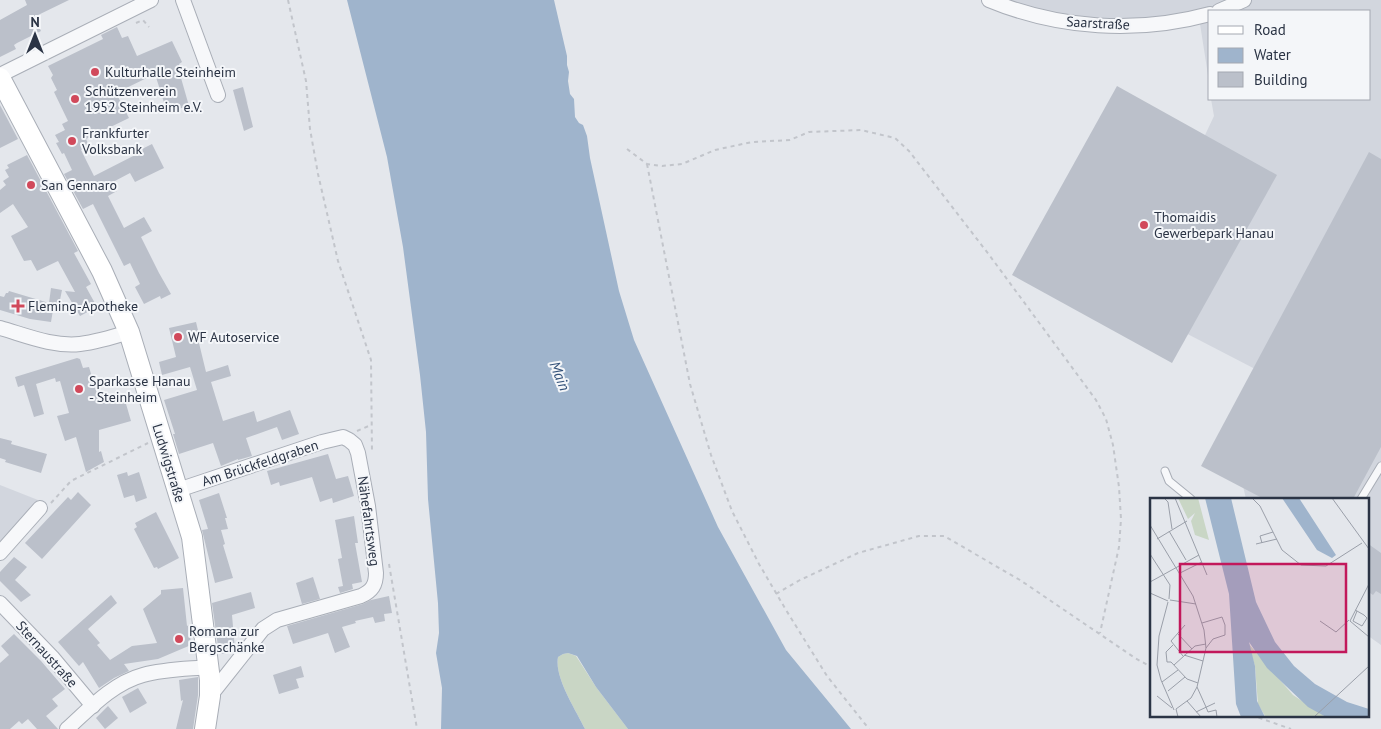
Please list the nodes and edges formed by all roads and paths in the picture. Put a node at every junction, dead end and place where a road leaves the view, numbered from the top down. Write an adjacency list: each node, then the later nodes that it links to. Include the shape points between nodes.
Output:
1 (151, 0): 10 (street)
2 (182, 0): 11 (street)
3 (288, 0): 18 (path, via 306,82 318,174 338,261 371,360)
4 (989, 0): 7 (street, Saarstraße, via 1037,17 1099,26 1152,25)
5 (1244, 0): 6 (street)
6 (1221, 10)
7 (1208, 15)
8 (130, 26): 9 (path, via 143,20)
9 (149, 28)
10 (0, 77): 15 (main road, Ludwigstraße, via 102,270)
11 (218, 96)
12 (627, 149): 13 (path)
13 (646, 164): 27 (path, via 692,393 732,511); 29 (path, via 682,164 715,150 752,142 790,140 809,132 862,130 895,138 909,151 1002,271 1106,418 1121,518 1119,547)
14 (0, 328): 15 (street, via 69,344)
15 (129, 332): 16 (main road, Ludwigstraße)
16 (162, 437): 21 (main road, Ludwigstraße); 24 (path, via 71,481 48,507)
17 (343, 437): 21 (street, Am Brückfeldgraben); 32 (street, Nähefahrtsweg, via 354,445 358,453 368,506 375,584 361,596 270,623)
18 (372, 455)
19 (1381, 466): 23 (lane)
20 (1165, 471): 22 (lane, via 1169,481)
21 (178, 490): 31 (main road, Ludwigstraße, via 195,548)
22 (1190, 498)
23 (1362, 498)
24 (40, 508): 25 (street)
25 (0, 553)
26 (388, 556): 37 (path)
27 (776, 594): 29 (path, via 858,553 919,536 944,536 1020,580); 38 (path, via 828,676)
28 (0, 603): 33 (street, Sternaustraße)
29 (1100, 633): 30 (path)
30 (1150, 666)
31 (209, 667): 32 (main road, Ludwigstraße); 33 (street, via 143,675 121,685)
32 (210, 696): 36 (main road, Ludwigstraße)
33 (93, 706): 35 (street)
34 (1254, 716): 39 (path)
35 (67, 729)
36 (204, 729)
37 (417, 729)
38 (869, 729)
39 (1292, 729)

